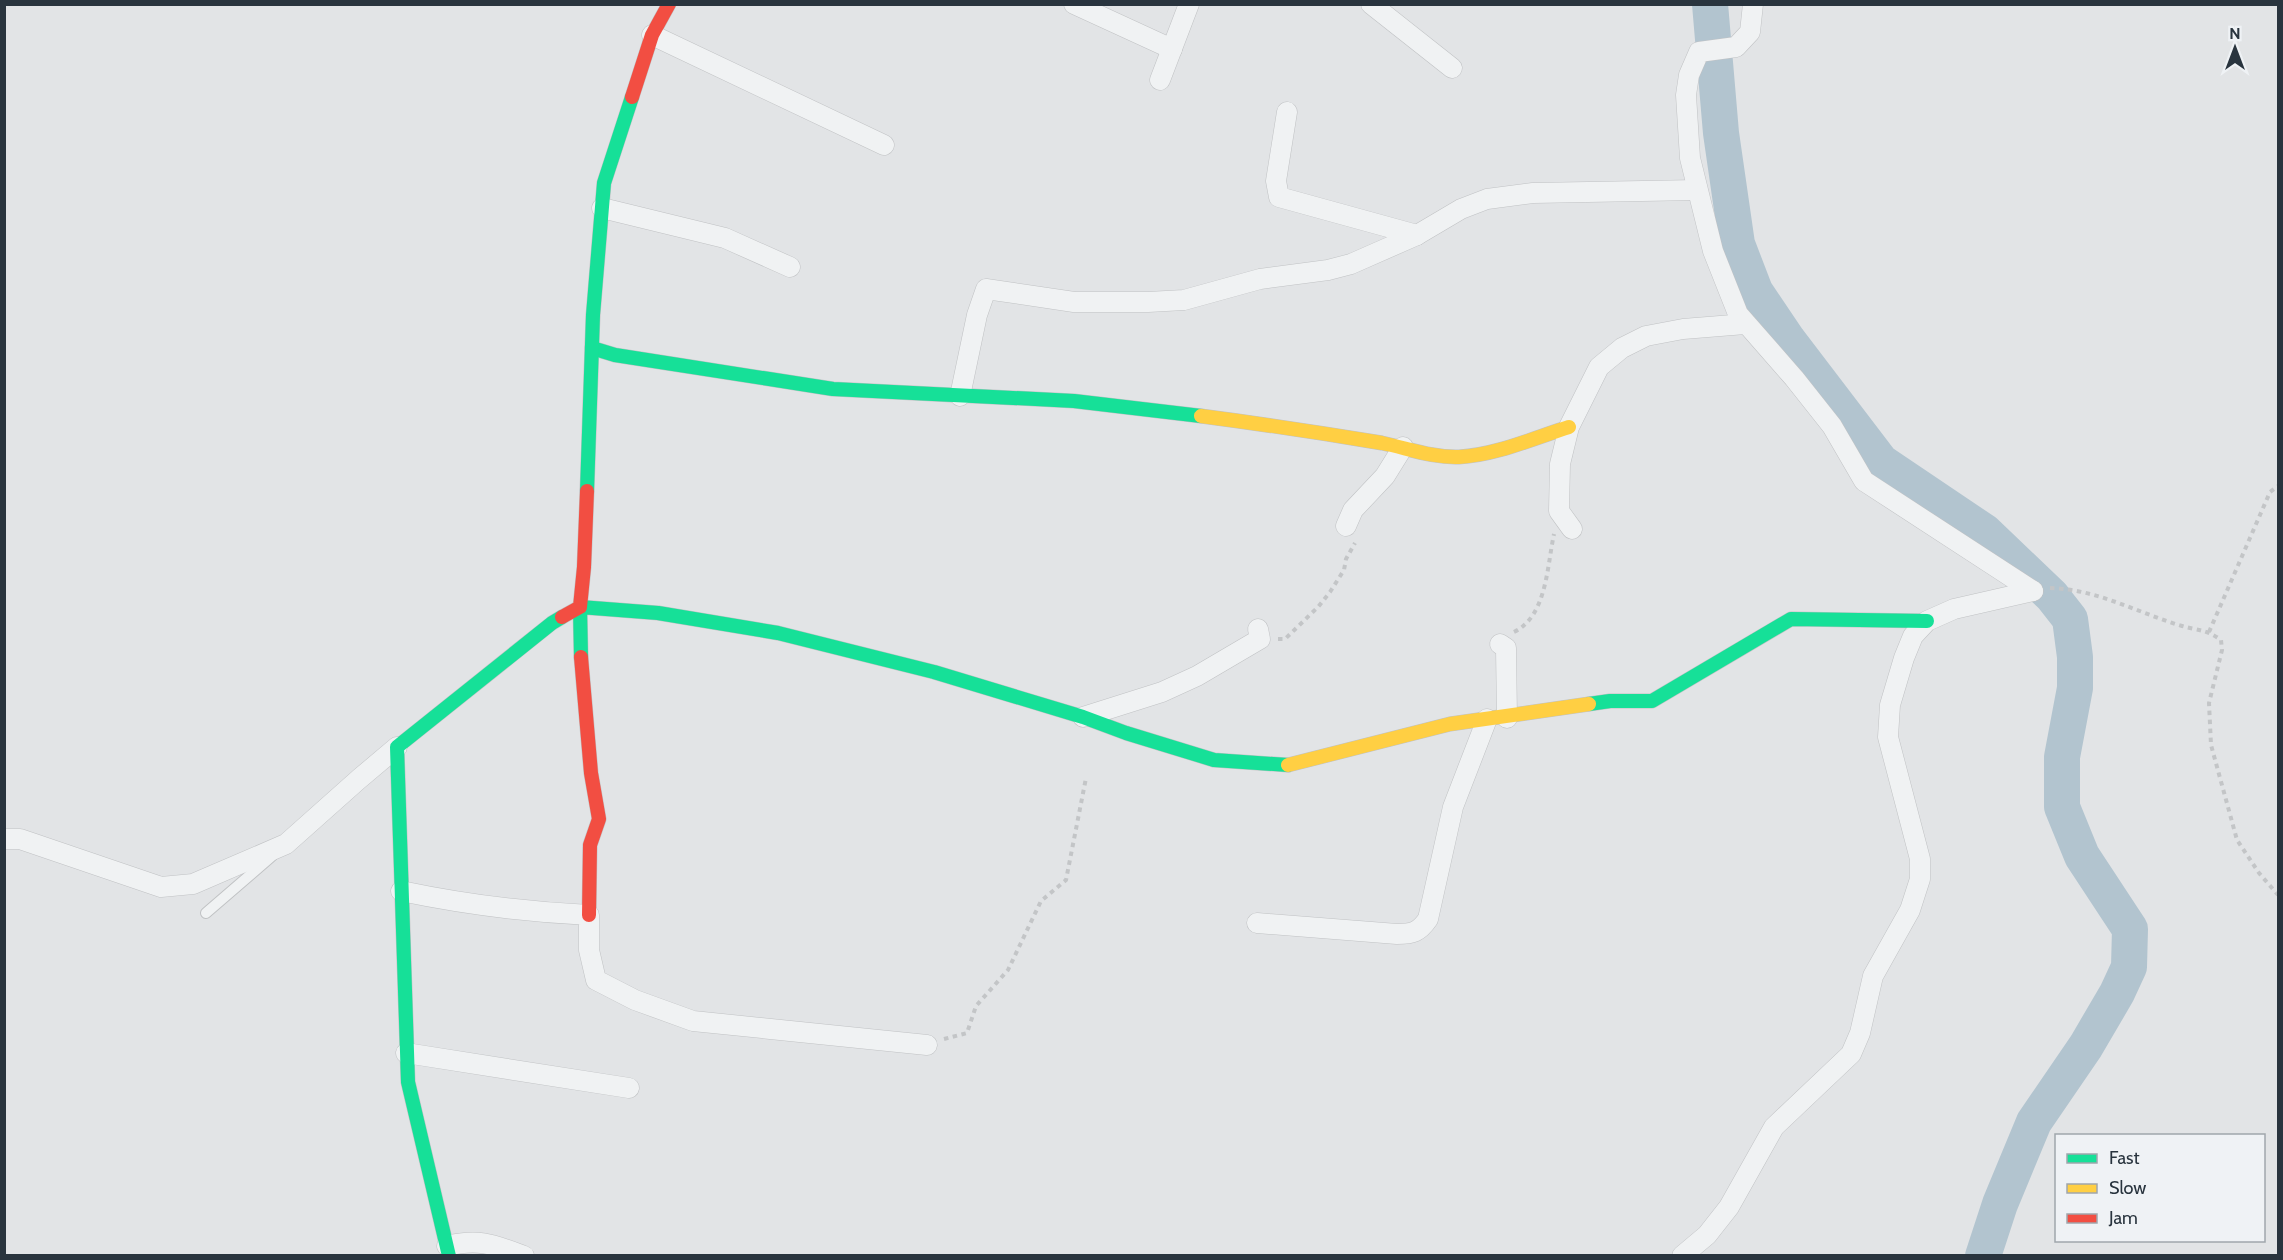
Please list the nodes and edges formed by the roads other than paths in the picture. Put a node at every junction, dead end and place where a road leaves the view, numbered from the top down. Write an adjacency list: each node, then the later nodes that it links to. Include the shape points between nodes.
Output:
1 (669, 4): 6 (street)
2 (1074, 4): 7 (street)
3 (1189, 4): 7 (street)
4 (1371, 4): 8 (street)
5 (1754, 5): 12 (street, via 1750,32 1736,47 1699,52 1689,75 1686,95 1690,158)
6 (652, 35): 11 (street); 13 (street, via 604,183)
7 (1172, 49): 9 (street)
8 (1452, 68)
9 (1160, 80)
10 (1287, 112): 14 (street, via 1276,181 1279,196)
11 (884, 145)
12 (1697, 190): 14 (street, via 1533,193 1488,198); 16 (street, via 1713,251 1733,306)
13 (602, 208): 15 (street, via 725,238); 17 (street)
14 (1417, 235): 18 (street, via 1328,270 1260,279 1184,300 1074,302 986,288)
15 (790, 267)
16 (1745, 324): 19 (street, via 1658,333 1632,342 1599,367); 24 (street, via 1832,426 1864,481 2033,591 1954,609)
17 (592, 348): 18 (street, via 615,355 833,389); 23 (street)
18 (960, 396): 20 (street, via 1074,400)
19 (1569, 428): 20 (street, via 1461,457); 21 (street, via 1560,464 1559,511)
20 (1403, 447): 22 (street, via 1385,476 1353,510)
21 (1572, 529)
22 (1352, 530)
23 (580, 606): 27 (street, via 658,613 778,633 934,672); 29 (street, via 552,623); 34 (street, via 582,681 599,819 590,845)
24 (1927, 621): 28 (street, via 1791,619 1652,701 1610,701); 41 (street, via 1913,636 1904,658 1889,715 1888,737 1920,860 1920,879 1911,910 1874,976 1851,1054 1774,1127 1729,1207 1707,1235)
25 (1259, 634): 27 (street, via 1197,676 1162,692)
26 (1503, 646): 28 (street)
27 (1083, 717): 28 (street, via 1214,760 1288,765 1450,724)
28 (1497, 718): 35 (street, via 1453,807 1428,919 1421,929 1412,934 1397,934)
29 (398, 747): 31 (street); 32 (street)
30 (4, 839): 31 (street, via 20,839 161,887 193,884)
31 (286, 844): 33 (lane)
32 (401, 891): 34 (street, via 522,911); 37 (street)
33 (206, 913)
34 (589, 915): 36 (street, via 589,950 596,980 635,1000 693,1021)
35 (1257, 922)
36 (927, 1045)
37 (406, 1053): 38 (street); 39 (street, via 408,1082)
38 (629, 1088)
39 (448, 1251): 40 (street, via 466,1241 485,1242)
40 (524, 1256)
41 (1682, 1256)

